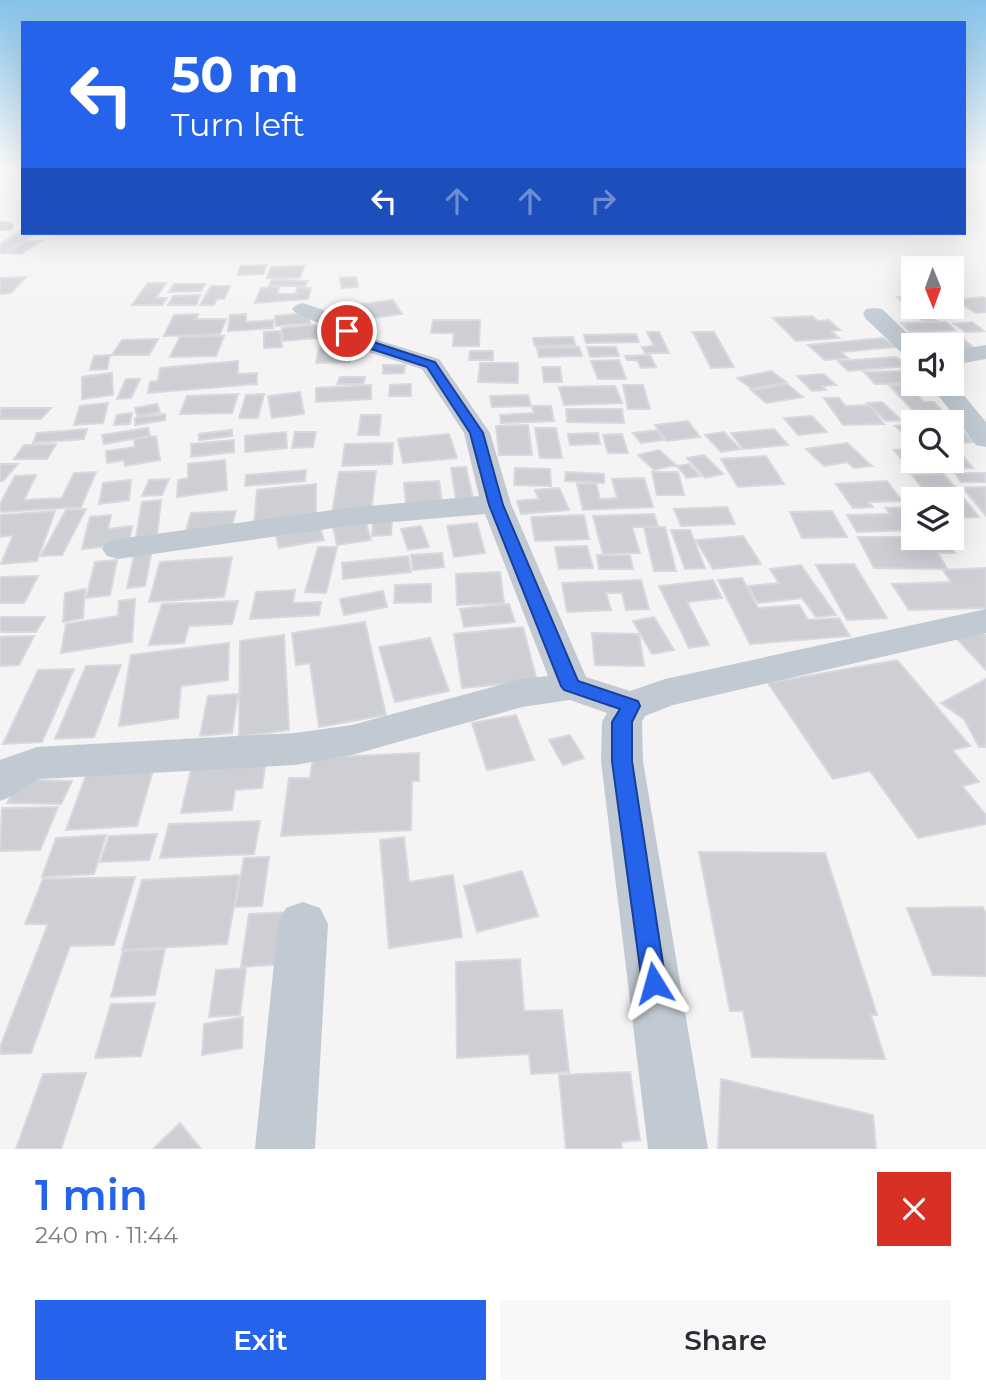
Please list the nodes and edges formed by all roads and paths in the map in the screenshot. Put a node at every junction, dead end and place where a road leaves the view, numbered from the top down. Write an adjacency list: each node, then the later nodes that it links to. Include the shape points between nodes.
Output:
1 (303, 309): 8 (street, via 334,320 360,342 431,364 477,433)
2 (874, 314): 3 (street)
3 (901, 340)
4 (986, 352): 5 (street)
5 (964, 356)
6 (951, 396): 7 (street)
7 (986, 439)
8 (496, 505): 9 (street, via 348,517); 11 (street)
9 (117, 549)
10 (986, 621): 12 (street, via 664,693)
11 (570, 686): 12 (street); 13 (street, via 522,693 352,740 295,749 37,763)
12 (631, 706): 16 (street, via 622,722 622,761)
13 (0, 783)
14 (303, 924): 15 (street)
15 (285, 1149)
16 (678, 1149)

